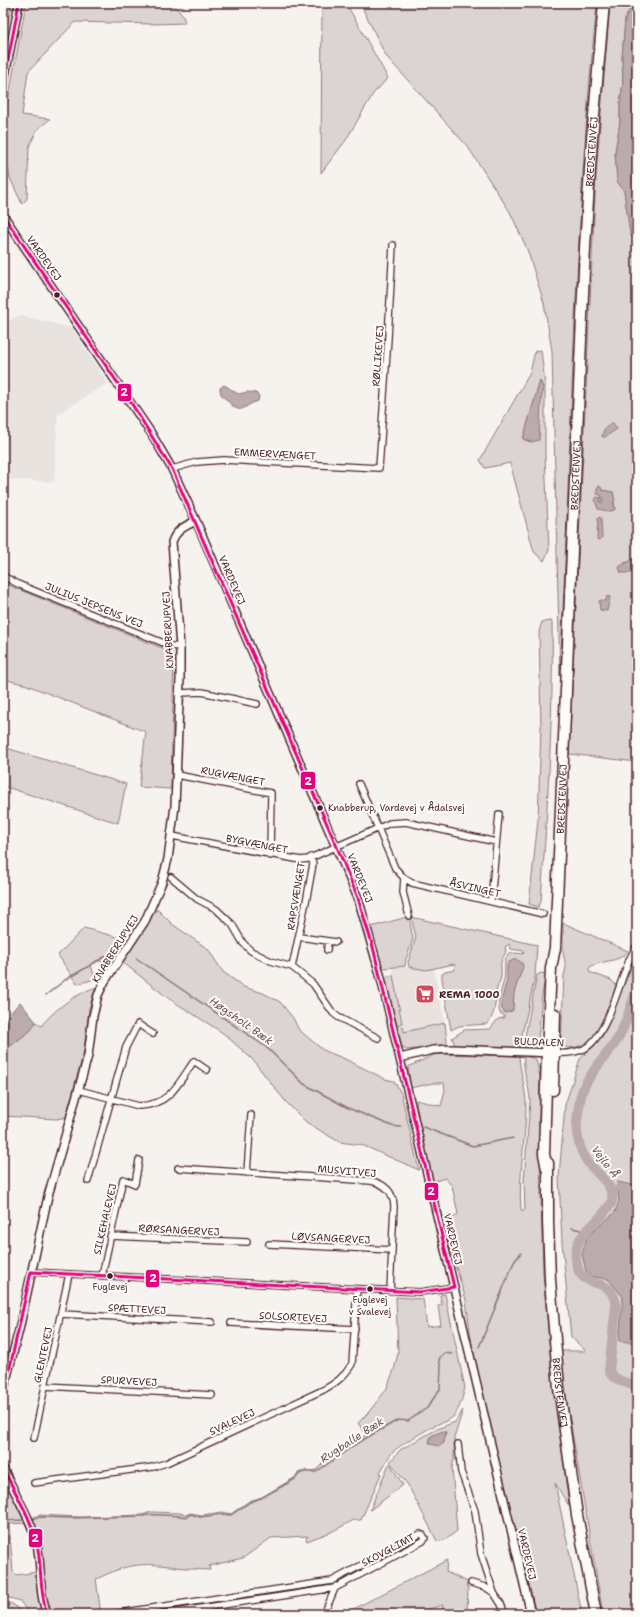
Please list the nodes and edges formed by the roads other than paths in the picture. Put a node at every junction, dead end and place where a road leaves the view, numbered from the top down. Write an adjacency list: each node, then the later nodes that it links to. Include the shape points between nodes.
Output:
1 (19, 3): 3 (street)
2 (604, 3): 37 (highway, BREDSTENVEJ, via 585,247 555,948 551,968)
3 (3, 86)
4 (3, 215): 7 (street, VARDEVEJ, via 152,434)
5 (393, 245): 6 (street, RØLLIKEVEJ)
6 (379, 468): 7 (street, EMMERVÆNGET, via 224,460 197,462)
7 (172, 469): 8 (street, VARDEVEJ)
8 (196, 522): 10 (street, KNABBERUPVEJ, via 174,535 172,542); 19 (street, VARDEVEJ)
9 (3, 576): 10 (street, JULIUS JEPSENS VEJ, via 171,646)
10 (180, 647): 11 (street, KNABBERUPVEJ)
11 (180, 693): 12 (street, via 202,692); 13 (street, KNABBERUPVEJ)
12 (257, 704)
13 (177, 775): 17 (street, KNABBERUPVEJ); 20 (street, RUGVÆNGET, via 271,793)
14 (359, 784): 16 (street)
15 (499, 814): 18 (street)
16 (377, 828): 18 (street, BYGVÆNGET, via 390,823 406,822); 19 (street, BYGVÆNGET); 24 (street, via 395,868)
17 (172, 836): 20 (street, BYGVÆNGET); 40 (street, KNABBERUPVEJ, via 168,859 154,902 145,921 105,980 98,995 88,1056)
18 (496, 842): 26 (street)
19 (337, 847): 21 (street, BYGVÆNGET); 38 (street, VARDEVEJ, via 368,928)
20 (270, 856): 21 (street, BYGVÆNGET, via 300,860)
21 (311, 857): 29 (street, RAPSVÆNGET, via 313,864)
22 (170, 877): 25 (street)
23 (182, 877): 25 (street)
24 (404, 878): 26 (street, ÅSVINGET); 28 (street, via 403,892)
25 (177, 883): 34 (street, via 197,899 216,909 232,924 251,951 271,961)
26 (491, 900): 27 (street, ÅSVINGET)
27 (543, 914)
28 (409, 916)
29 (299, 937): 30 (street, RAPSVÆNGET); 34 (street, RAPSVÆNGET)
30 (328, 941): 31 (street, RAPSVÆNGET); 33 (street)
31 (336, 942)
32 (637, 946): 37 (street, BULDALEN, via 604,1025 593,1041 575,1052)
33 (327, 950)
34 (292, 967): 36 (street, via 313,984 333,1013)
35 (153, 1034): 41 (street, via 138,1024 126,1047)
36 (378, 1038)
37 (550, 1053): 38 (street, BULDALEN, via 452,1049 433,1050); 83 (highway, BREDSTENVEJ, via 550,1280 559,1388 577,1515)
38 (400, 1058): 54 (street, VARDEVEJ)
39 (207, 1070): 41 (street, via 194,1061 173,1093 155,1104 139,1106)
40 (79, 1090): 41 (street); 51 (street, KNABBERUPVEJ, via 48,1196)
41 (111, 1099): 46 (street)
42 (251, 1115): 45 (street)
43 (139, 1160): 47 (street, SILKEHALEVEJ, via 135,1184 123,1179)
44 (178, 1168): 45 (street, MUSVITVEJ)
45 (247, 1173): 50 (street, MUSVITVEJ, via 380,1183 388,1188 394,1199)
46 (88, 1181)
47 (110, 1236): 48 (street, RØRSANGERVEJ); 53 (street, SILKEHALEVEJ)
48 (247, 1242)
49 (269, 1244): 50 (street, LØVSANGERVEJ)
50 (392, 1250): 56 (street, MUSVITVEJ)
51 (31, 1272): 52 (street); 61 (street, KNABBERUPVEJ)
52 (69, 1274): 53 (street); 57 (street, GLENTEVEJ)
53 (102, 1276): 55 (street)
54 (454, 1287): 56 (street, via 420,1292); 82 (street, VARDEVEJ)
55 (357, 1289): 56 (street); 60 (street, SVALEVEJ)
56 (390, 1291)
57 (61, 1314): 58 (street, SPÆTTEVEJ); 64 (street, GLENTEVEJ)
58 (212, 1322)
59 (231, 1323): 60 (street, SOLSORTEVEJ)
60 (355, 1329): 70 (street, SVALEVEJ, via 352,1364 336,1383 323,1390 166,1463)
61 (10, 1367): 62 (street); 63 (street, KNABBERUPVEJ)
62 (3, 1373)
63 (5, 1382): 65 (street, KNABBERUPVEJ)
64 (45, 1386): 66 (street, SPURVEVEJ); 67 (street, GLENTEVEJ)
65 (3, 1392)
66 (212, 1395)
67 (34, 1438)
68 (458, 1444): 74 (street, via 461,1472 475,1511 481,1554)
69 (3, 1468): 77 (street, via 34,1532 40,1562 41,1596)
70 (34, 1483)
71 (339, 1578): 73 (street); 73 (street, SKOVGLIMT, via 420,1534 425,1538); 75 (street, SKOVGLIMT)
72 (471, 1583): 74 (street)
73 (335, 1588): 76 (street, SKOVGLIMT); 80 (street)
74 (494, 1593): 81 (street)
75 (176, 1605): 76 (street); 78 (street, SKOVGLIMT)
76 (176, 1613): 79 (street, SKOVGLIMT)
77 (46, 1614)
78 (112, 1614)
79 (162, 1614)
80 (324, 1614)
81 (505, 1614)
82 (531, 1614)
83 (596, 1614)

